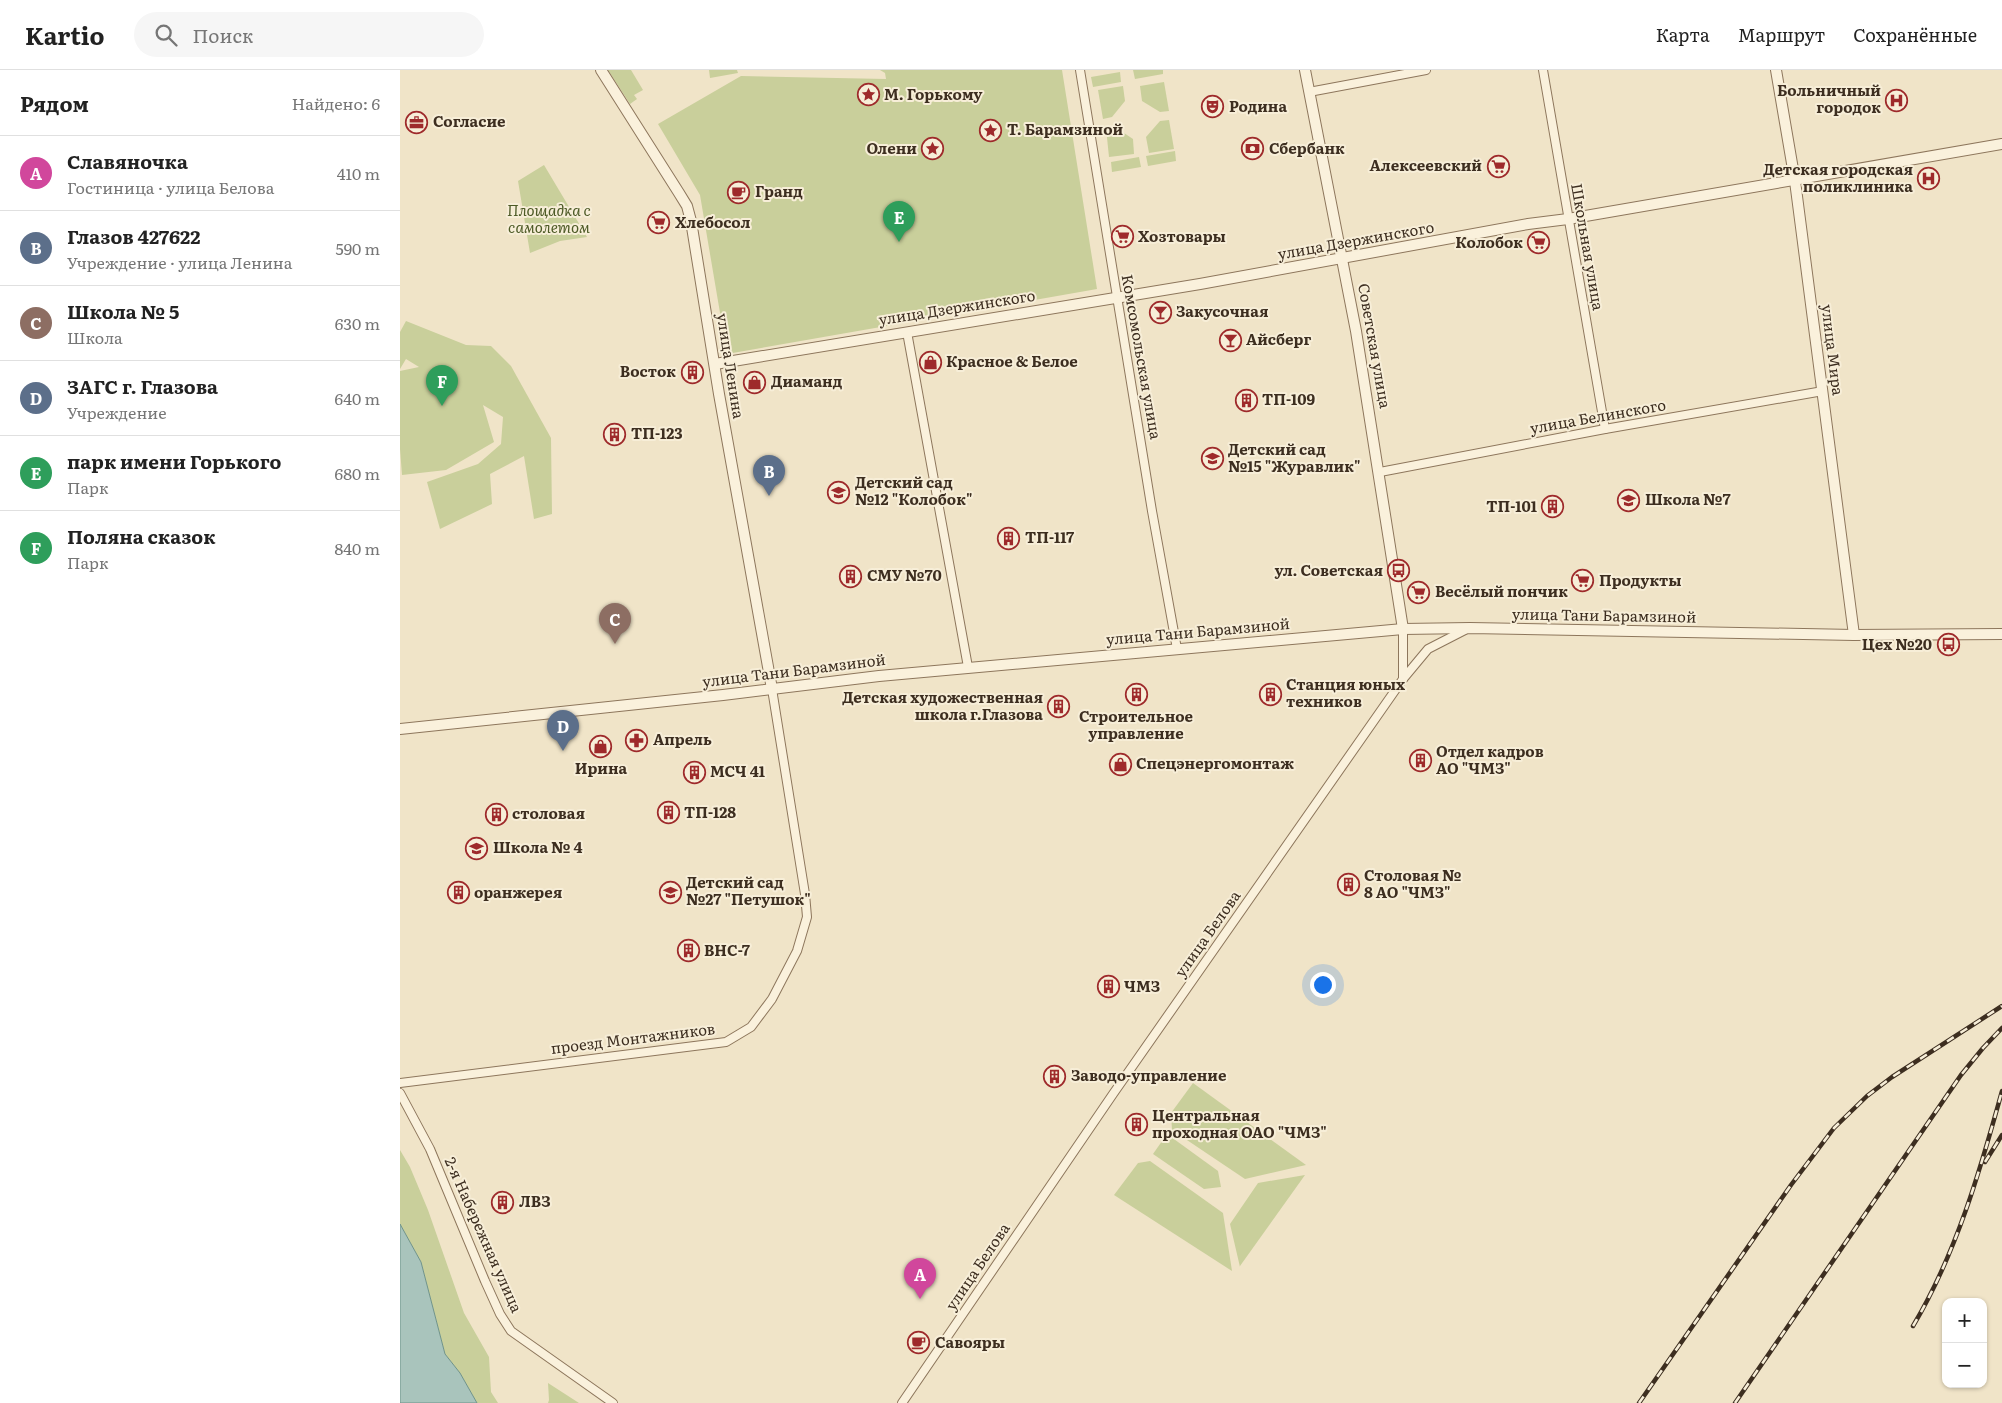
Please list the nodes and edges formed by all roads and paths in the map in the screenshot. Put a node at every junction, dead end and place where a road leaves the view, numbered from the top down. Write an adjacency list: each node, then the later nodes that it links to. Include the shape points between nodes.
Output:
1 (601, 70): 14 (street, улица Ленина, via 687,206)
2 (1080, 70): 12 (street, Комсомольская улица)
3 (1306, 70): 7 (street, Советская улица)
4 (1426, 70): 7 (street)
5 (1543, 70): 10 (street, Школьная улица)
6 (1776, 70): 9 (street, улица Мира)
7 (1309, 92): 11 (street, Советская улица)
8 (2002, 144): 9 (street, улица Дзержинского)
9 (1795, 180): 10 (street, улица Дзержинского); 15 (street, улица Мира)
10 (1568, 219): 11 (street, улица Дзержинского); 16 (street, Школьная улица)
11 (1344, 258): 12 (street, улица Дзержинского); 17 (street, Советская улица)
12 (1117, 297): 13 (street, улица Дзержинского); 22 (street, Комсомольская улица)
13 (908, 332): 14 (street, улица Дзержинского); 23 (street)
14 (715, 364): 25 (street, улица Ленина)
15 (1822, 391): 16 (street, улица Белинского); 21 (street, улица Мира)
16 (1605, 429): 17 (street, улица Белинского)
17 (1380, 472): 19 (street, Советская улица)
18 (1470, 628): 19 (street, улица Тани Барамзиной); 21 (street, улица Тани Барамзиной); 24 (street, улица Белова, via 1428,649)
19 (1403, 629): 22 (street, улица Тани Барамзиной); 24 (street)
20 (2002, 634): 21 (street, улица Тани Барамзиной)
21 (1854, 635)
22 (1177, 649): 23 (street, улица Тани Барамзиной)
23 (968, 667): 25 (street, улица Тани Барамзиной)
24 (1402, 678): 30 (street, улица Белова)
25 (772, 689): 26 (street, улица Тани Барамзиной); 27 (street, проезд Монтажников, via 807,917 797,950 772,999 752,1027 726,1042)
26 (400, 730)
27 (400, 1083)
28 (400, 1093): 29 (street, 2-я Набережная улица, via 430,1148 484,1281 505,1322 536,1350)
29 (613, 1403)
30 (902, 1403)

